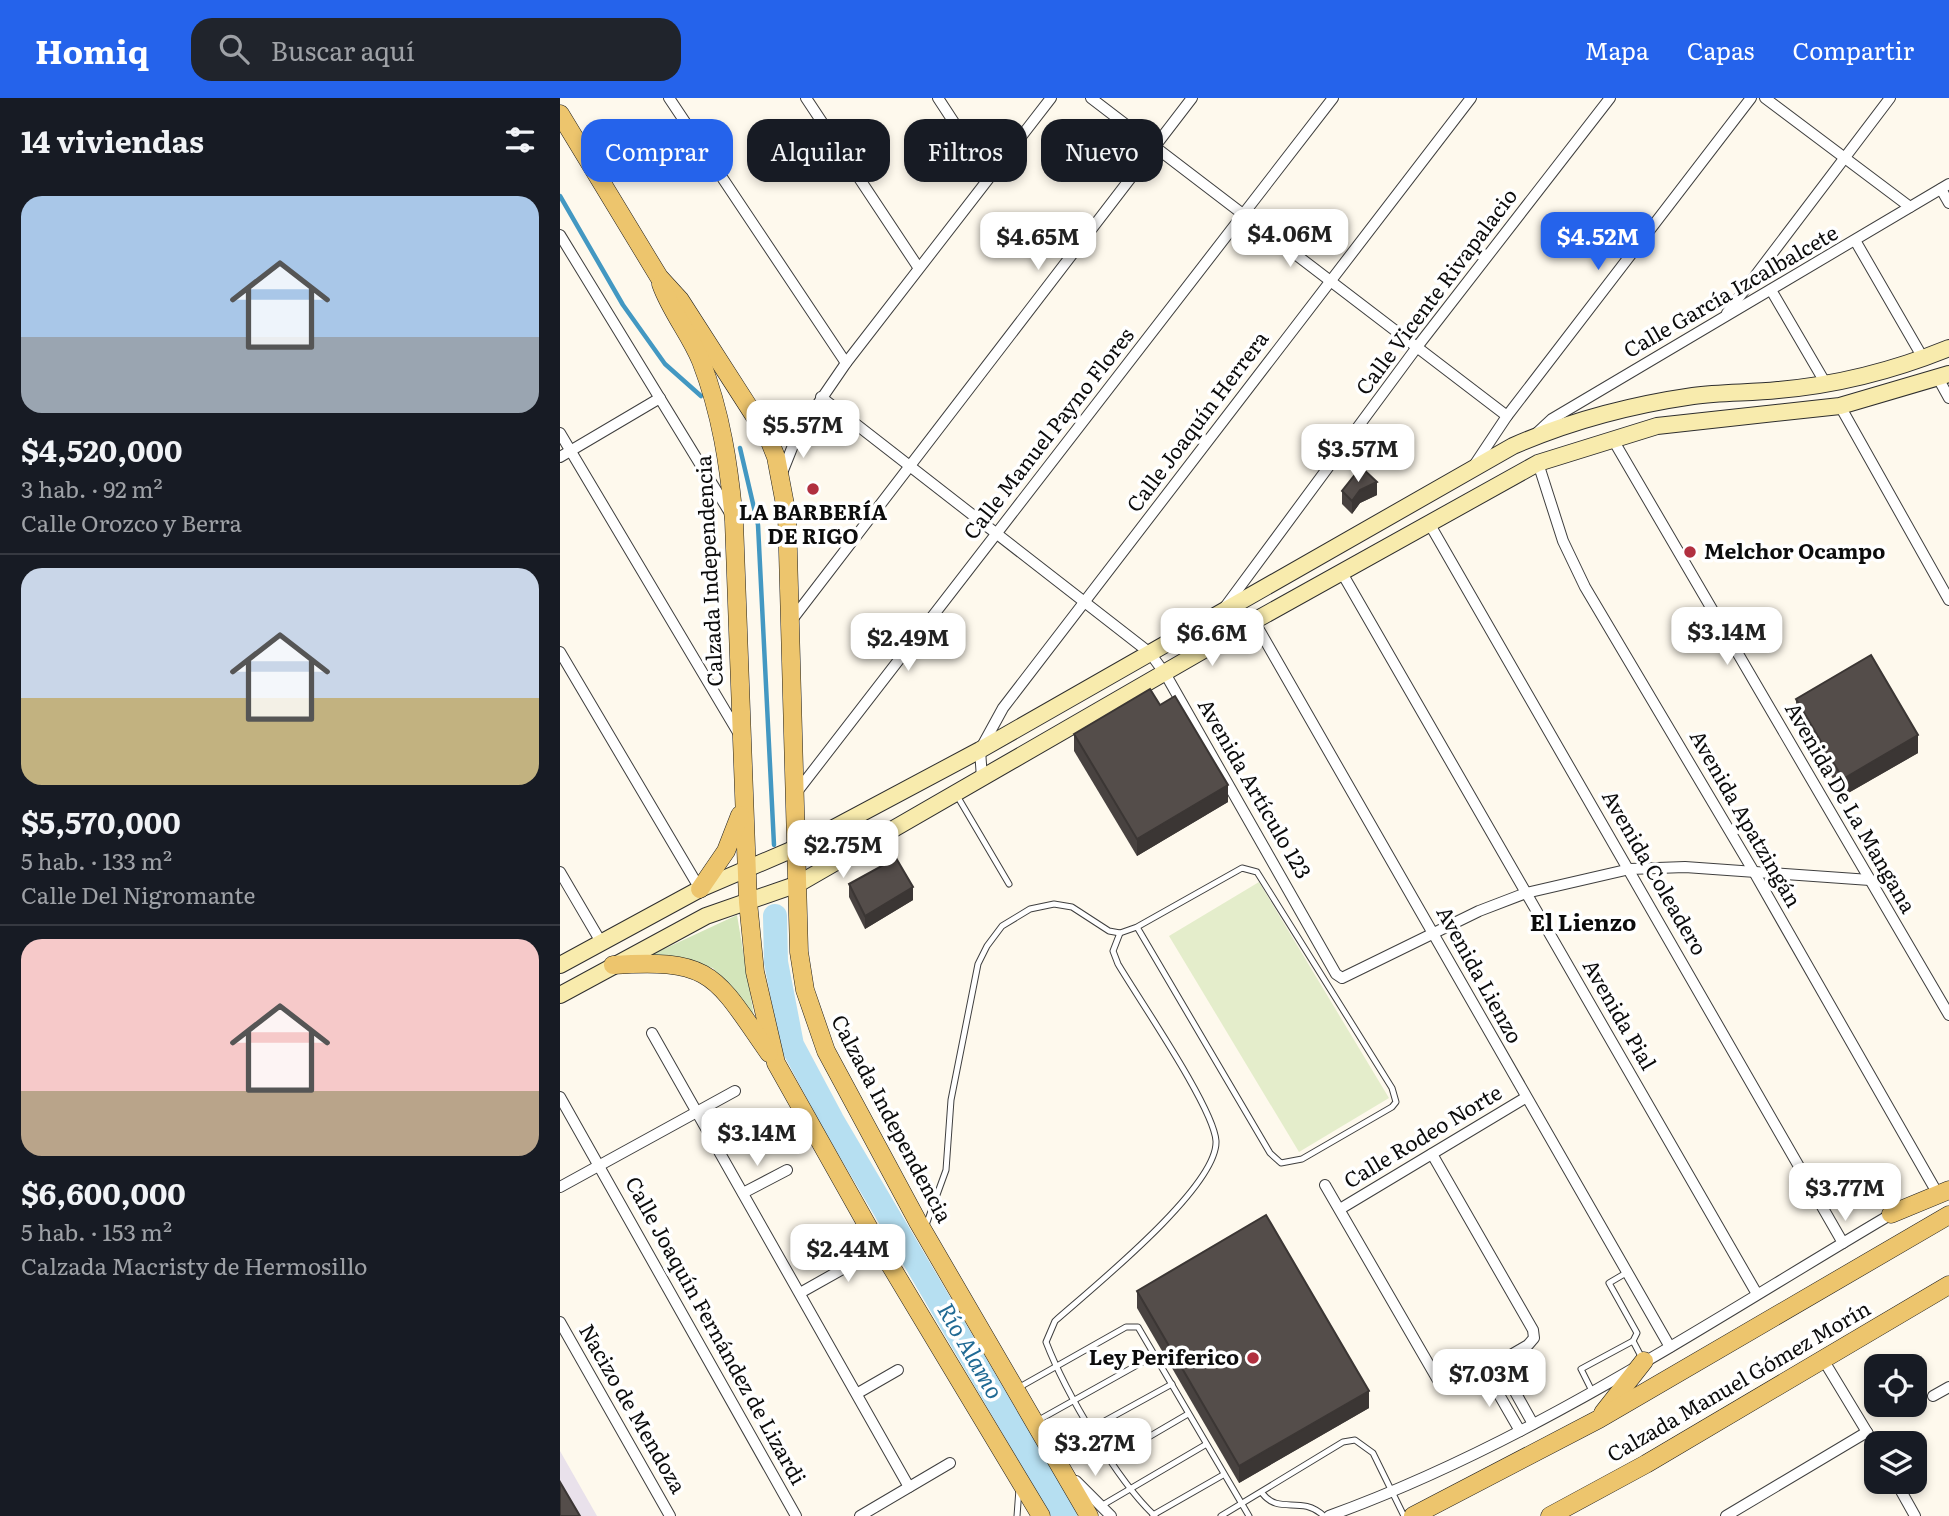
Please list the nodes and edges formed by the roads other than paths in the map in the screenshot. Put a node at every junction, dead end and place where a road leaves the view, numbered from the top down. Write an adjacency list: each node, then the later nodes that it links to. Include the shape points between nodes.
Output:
1 (669, 98): 36 (street)
2 (806, 98): 28 (street)
3 (938, 98): 14 (street)
4 (1051, 98): 16 (street)
5 (1091, 98): 15 (street)
6 (1192, 98): 17 (street)
7 (1333, 98): 25 (street, Calle Manuel Payno Flores)
8 (1471, 98): 30 (street, Calle Joaquín Herrera)
9 (1610, 98): 33 (street, Calle Vicente Rivapalacio)
10 (1751, 98): 43 (street)
11 (1765, 98): 19 (street)
12 (1890, 98): 19 (street)
13 (560, 114): 29 (main road, Calzada Independencia)
14 (952, 119)
15 (1120, 119)
16 (1027, 128)
17 (1163, 135)
18 (1163, 151): 25 (street)
19 (1844, 158): 24 (street); 32 (street)
20 (984, 182): 28 (street)
21 (1127, 182): 53 (street)
22 (1945, 187): 23 (street); 24 (street, Calle García Izcalbalcete)
23 (1949, 203)
24 (1910, 207): 27 (street, Calle García Izcalbalcete)
25 (1244, 214): 30 (street); 58 (street, Calle Manuel Payno Flores)
26 (560, 235): 40 (street)
27 (1856, 242): 31 (street, Calle García Izcalbalcete); 35 (street)
28 (918, 267): 36 (street)
29 (659, 277): 49 (main road, Calzada Independencia, via 680,300); 56 (main road, Calzada Independencia, via 670,309 700,358 719,416)
30 (1330, 280): 33 (street); 61 (street, Calle Joaquín Herrera)
31 (1771, 290): 32 (street, Calle García Izcalbalcete); 38 (street)
32 (1722, 318): 47 (street, Calle García Izcalbalcete, via 1552,419)
33 (1417, 347): 43 (street); 62 (street, Calle Vicente Rivapalacio)
34 (1949, 348): 35 (main road)
35 (1923, 358): 38 (main road)
36 (846, 363): 39 (street)
37 (1943, 376): 41 (street); 42 (main road)
38 (1826, 384): 44 (main road, via 1642,404)
39 (821, 397): 46 (street); 53 (street, Avenida Artículo 123)
40 (660, 398): 50 (street); 56 (street)
41 (1949, 398)
42 (1840, 406): 48 (main road, via 1670,424); 60 (street)
43 (1507, 416): 54 (street)
44 (1559, 428): 47 (main road); 52 (main road)
45 (560, 433): 50 (street)
46 (797, 433): 49 (street); 55 (street)
47 (1534, 436): 54 (main road)
48 (1612, 438): 52 (main road); 79 (street, Avenida De La Mangana)
49 (769, 441): 55 (main road, Calzada Independencia)
50 (570, 451): 51 (street); 68 (street)
51 (560, 457)
52 (1538, 463): 57 (main road); 78 (street, Avenida Apatzingán, via 1563,541 1585,587)
53 (909, 465): 58 (street, Avenida Artículo 123); 64 (street)
54 (1473, 467): 62 (main road)
55 (781, 476): 64 (main road, Calzada Independencia, via 787,515)
56 (734, 521): 68 (main road, Calzada Independencia)
57 (1429, 523): 59 (main road); 75 (street, Avenida Coleadero)
58 (996, 534): 61 (street, Avenida Artículo 123); 71 (street, Calle Manuel Payno Flores)
59 (1342, 573): 63 (main road); 83 (street, Avenida Pial)
60 (1949, 600)
61 (1084, 603): 66 (street, Avenida Artículo 123); 69 (street, Calle Joaquín Herrera, via 1003,708)
62 (1222, 612): 66 (main road)
63 (1254, 621): 67 (main road); 87 (street, Avenida Lienzo)
64 (790, 622): 71 (main road, Calzada Independencia)
65 (560, 652): 82 (street)
66 (1150, 653): 67 (street, Avenida Artículo 123); 69 (main road)
67 (1166, 675): 70 (main road); 91 (street, Avenida Artículo 123)
68 (742, 739): 73 (main road, Calzada Independencia)
69 (980, 750): 70 (street); 74 (main road)
70 (982, 778): 72 (main road)
71 (796, 793): 74 (main road, Calzada Independencia)
72 (956, 794): 80 (main road); 81 (lane)
73 (744, 802): 76 (main road, Calzada Independencia); 82 (main road, via 726,851)
74 (798, 847): 76 (main road); 80 (main road, Calzada Independencia)
75 (1630, 869): 78 (street, via 1685,866); 83 (street); 113 (street, Avenida Coleadero)
76 (746, 871): 82 (main road); 84 (main road, Calzada Independencia)
77 (560, 872): 88 (street)
78 (1754, 872): 79 (street); 107 (street, Avenida Apatzingán)
79 (1870, 880): 94 (street, Avenida De La Mangana)
80 (798, 884): 84 (main road); 112 (main road, Calzada Independencia, via 799,952 814,1022)
81 (1009, 884)
82 (700, 889): 88 (main road)
83 (1526, 892): 87 (street); 118 (street, Avenida Pial)
84 (748, 902): 90 (main road, via 706,916); 96 (main road, Calzada Independencia, via 755,972)
85 (1137, 927): 86 (lane); 92 (lane, via 1247,868 1262,876); 92 (lane, via 1270,1153 1281,1163 1302,1158 1396,1102)
86 (1120, 933): 112 (lane, via 1072,907 1054,904 1030,909 1002,926 987,946 978,964 951,1100 946,1170); 126 (lane, via 1113,951 1118,964 1205,1108 1216,1141 1207,1174 1184,1202 1055,1321 1046,1342)
87 (1434, 934): 91 (street); 99 (street, Avenida Lienzo)
88 (601, 942): 89 (main road)
89 (560, 965)
90 (613, 965): 93 (main road); 96 (main road, via 665,962 690,966 709,976 723,988)
91 (1342, 978): 92 (lane)
92 (1326, 979)
93 (560, 995)
94 (1949, 1015)
95 (652, 1033): 100 (street)
96 (776, 1063): 114 (main road, Calzada Independencia)
97 (735, 1091): 100 (street)
98 (560, 1097): 102 (street, Calle Joaquín Fernández de Lizardi)
99 (1525, 1098): 101 (street, Calle Rodeo Norte); 115 (street, Avenida Lienzo)
100 (697, 1112): 102 (street); 108 (street)
101 (1432, 1154): 109 (street, Calle Rodeo Norte); 125 (street, via 1533,1330 1528,1345)
102 (599, 1166): 106 (street); 158 (street, Calle Joaquín Fernández de Lizardi)
103 (787, 1170): 108 (street)
104 (1949, 1180): 107 (street)
105 (1325, 1185): 109 (street)
106 (560, 1187)
107 (1942, 1189): 110 (main road)
108 (743, 1193): 117 (street)
109 (1340, 1209): 128 (street, via 1439,1382 1454,1388)
110 (1891, 1214): 113 (street)
111 (1949, 1215): 137 (main road, Calzada Manuel Gómez Morín)
112 (924, 1231): 131 (main road, Calzada Independencia)
113 (1843, 1243): 118 (street)
114 (880, 1248): 117 (street); 148 (main road, Calzada Independencia)
115 (1626, 1273): 120 (lane, via 1609,1283 1637,1333); 121 (street, Avenida Lienzo)
116 (1949, 1285): 124 (main road, Calzada Manuel Gómez Morín)
117 (800, 1293): 133 (street)
118 (1757, 1294): 121 (street)
119 (560, 1322): 157 (street, Nacizo de Mendoza)
120 (1633, 1341): 123 (lane); 132 (lane, via 1581,1369)
121 (1670, 1347): 123 (street)
122 (1155, 1354): 126 (lane, via 1134,1325); 129 (lane); 135 (lane)
123 (1644, 1361): 132 (street); 137 (main road)
124 (1824, 1361): 142 (street); 169 (main road, Calzada Manuel Gómez Morín)
125 (1499, 1363): 128 (street); 139 (street)
126 (1056, 1367): 131 (lane); 135 (lane)
127 (898, 1370): 133 (street)
128 (1486, 1372): 141 (street)
129 (1172, 1384): 136 (lane); 140 (lane)
130 (1949, 1387): 134 (street)
131 (1016, 1389): 138 (main road, Calzada Independencia)
132 (1592, 1391): 139 (street)
133 (858, 1393): 149 (street)
134 (1933, 1396)
135 (1075, 1400): 138 (lane); 140 (lane)
136 (1188, 1414): 144 (lane); 145 (lane)
137 (1599, 1419): 168 (main road, Calzada Manuel Gómez Morín)
138 (1034, 1422): 155 (main road, Calzada Independencia)
139 (1533, 1424): 141 (street)
140 (1092, 1428): 145 (lane)
141 (1520, 1431): 151 (street)
142 (1866, 1431)
143 (1864, 1434): 156 (street)
144 (1205, 1445): 147 (lane); 150 (lane)
145 (1111, 1459): 150 (lane)
146 (950, 1463): 149 (street)
147 (1223, 1475): 154 (lane); 163 (lane)
148 (1021, 1482): 160 (lane); 161 (main road, Calzada Independencia)
149 (909, 1487): 159 (street)
150 (1130, 1489): 155 (lane); 163 (lane)
151 (1393, 1491): 152 (lane, via 1373,1453 1355,1440 1343,1442); 166 (street); 167 (lane)
152 (1262, 1493): 154 (lane); 166 (lane, via 1280,1508 1306,1505)
153 (1903, 1494): 171 (street)
154 (1241, 1505): 164 (lane); 165 (lane)
155 (1095, 1511): 162 (street)
156 (1742, 1512): 170 (street)
157 (670, 1516)
158 (796, 1516)
159 (860, 1516)
160 (1017, 1516)
161 (1041, 1516)
162 (1111, 1516)
163 (1154, 1516)
164 (1221, 1516)
165 (1249, 1516)
166 (1326, 1516)
167 (1404, 1516)
168 (1413, 1516)
169 (1550, 1516)
170 (1726, 1516)
171 (1915, 1516)

